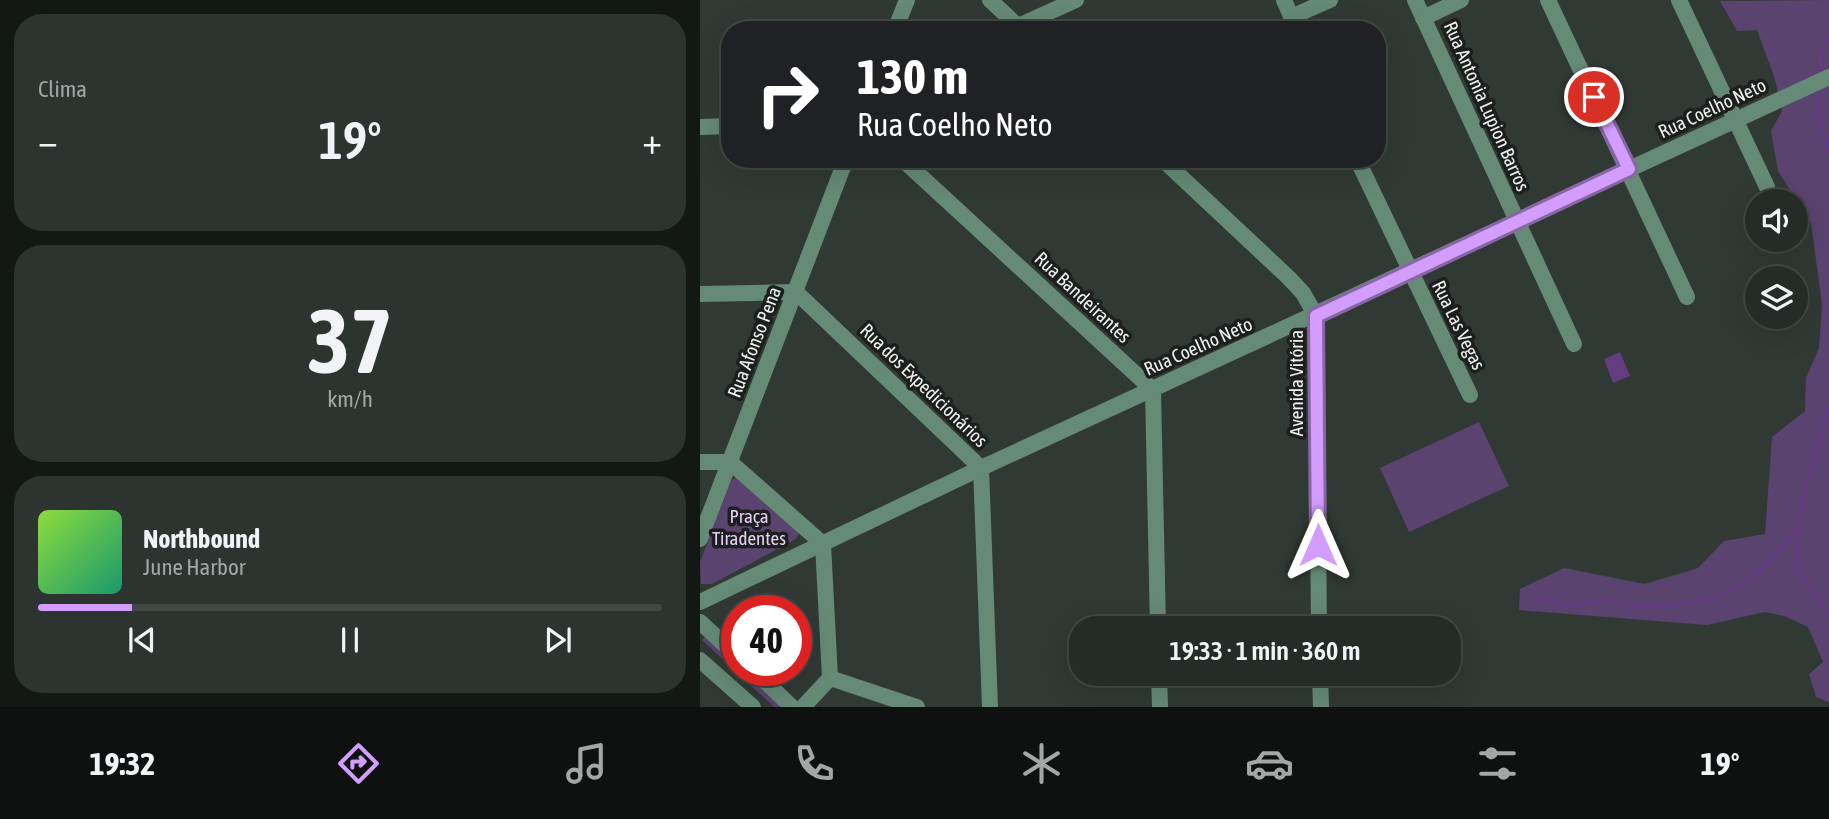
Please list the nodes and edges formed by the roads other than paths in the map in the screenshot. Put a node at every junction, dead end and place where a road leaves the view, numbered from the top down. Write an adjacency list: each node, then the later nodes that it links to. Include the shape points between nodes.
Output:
1 (907, 0): 11 (street)
2 (990, 0): 12 (street)
3 (1076, 0): 13 (street)
4 (1284, 0): 14 (street)
5 (1330, 0): 15 (street)
6 (1415, 0): 10 (street, Rua Antonia Lupion Barros)
7 (1461, 0): 10 (street)
8 (1548, 0): 24 (street)
9 (1679, 0): 17 (street)
10 (1423, 18): 26 (street, Rua Antonia Lupion Barros)
11 (899, 21)
12 (1012, 21)
13 (1034, 21)
14 (1293, 21)
15 (1297, 21)
16 (1829, 77): 17 (street, Rua Coelho Neto)
17 (1737, 121): 24 (street, Rua Coelho Neto); 25 (street)
18 (721, 126): 19 (street)
19 (700, 127)
20 (843, 168): 28 (street, Rua Afonso Pena)
21 (912, 168): 33 (street, Rua Bandeirantes)
22 (1171, 168): 31 (street, Avenida Vitória, via 1289,278)
23 (1361, 168): 27 (street, Rua Las Vegas)
24 (1629, 169): 26 (street, Rua Coelho Neto); 30 (street)
25 (1767, 187)
26 (1516, 221): 27 (street, Rua Coelho Neto); 32 (street, Rua Antonia Lupion Barros)
27 (1409, 272): 31 (street, Rua Coelho Neto); 34 (street, Rua Las Vegas)
28 (796, 292): 29 (street); 35 (street, Rua Afonso Pena); 37 (street, Rua dos Expedicionários)
29 (700, 294)
30 (1687, 297)
31 (1316, 316): 33 (street, Rua Coelho Neto); 42 (street, Avenida Vitória)
32 (1574, 344)
33 (1153, 390): 37 (street, Rua Coelho Neto); 41 (street)
34 (1470, 395)
35 (730, 461): 36 (street); 38 (street, Rua Afonso Pena); 39 (street)
36 (700, 462)
37 (981, 468): 39 (street, Rua Coelho Neto); 54 (street, Rua dos Expedicionários)
38 (700, 539)
39 (823, 544): 40 (street, Rua Coelho Neto); 46 (street)
40 (700, 602)
41 (1158, 616)
42 (1319, 616)
43 (700, 622): 44 (street)
44 (721, 641)
45 (700, 660): 50 (street)
46 (830, 678): 52 (street); 53 (street)
47 (769, 686): 51 (street)
48 (1159, 686): 55 (street)
49 (1320, 686): 56 (street)
50 (753, 707)
51 (792, 707)
52 (803, 707)
53 (917, 707)
54 (990, 707)
55 (1160, 707)
56 (1321, 707)

